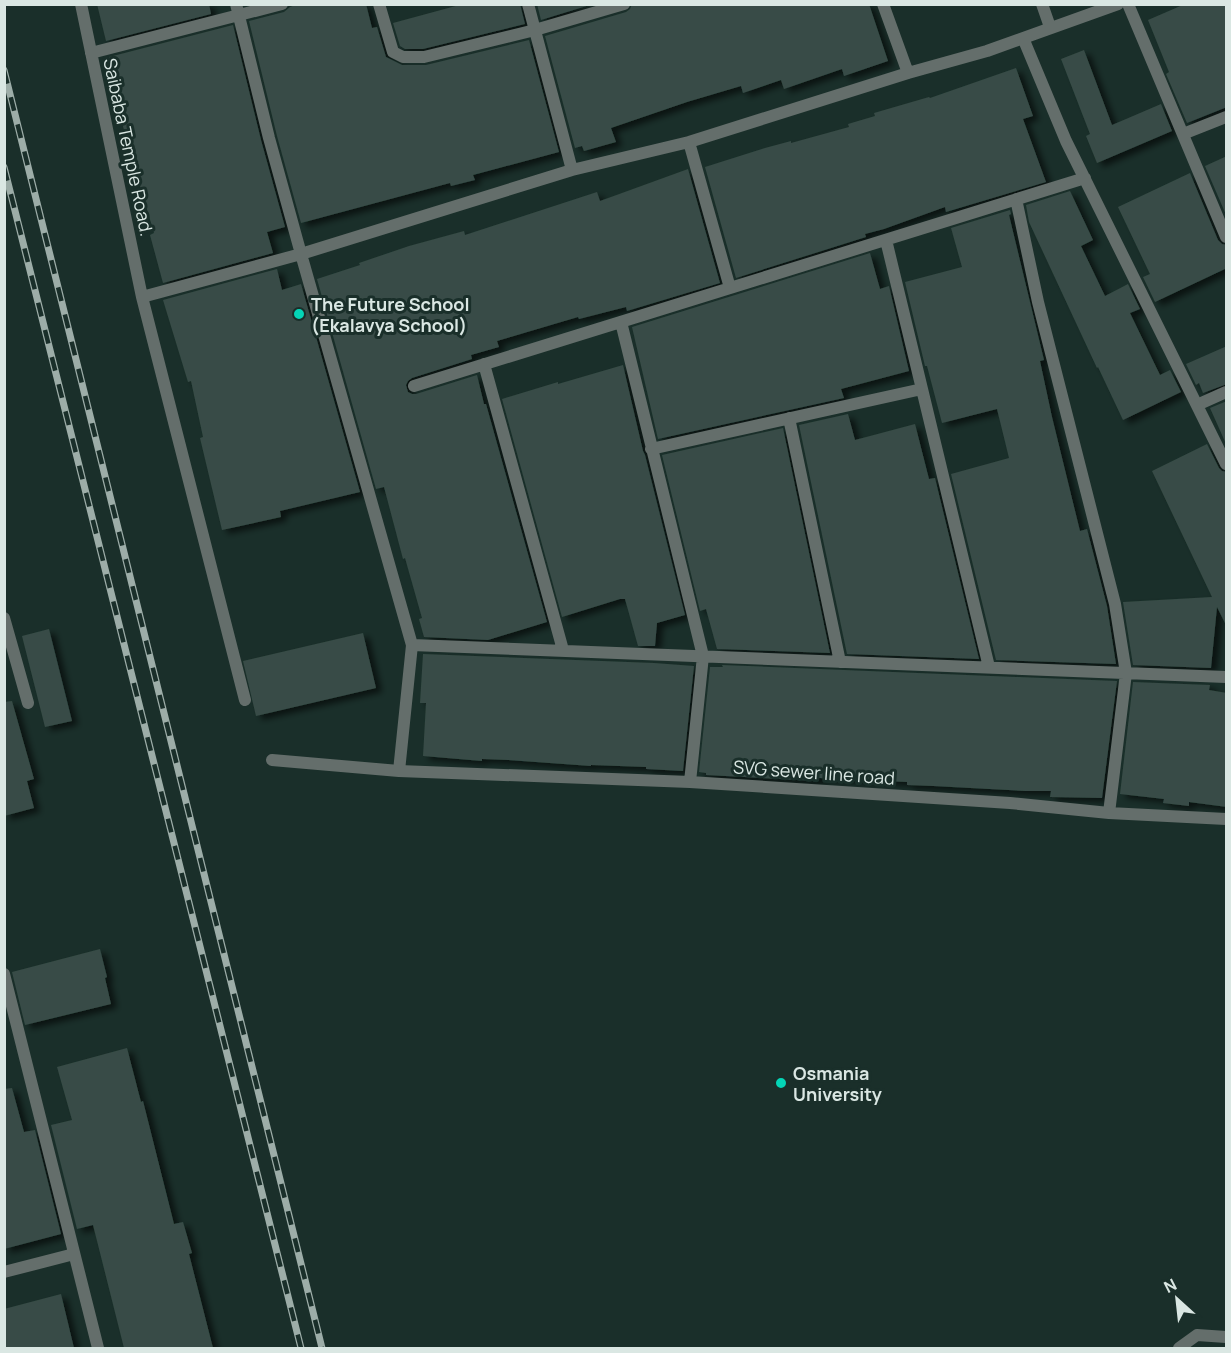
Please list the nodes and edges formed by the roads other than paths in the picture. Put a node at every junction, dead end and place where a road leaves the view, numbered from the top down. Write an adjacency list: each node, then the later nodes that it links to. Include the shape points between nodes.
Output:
1 (81, 4): 14 (street, Saibaba Temple Road.)
2 (282, 4): 10 (street)
3 (379, 4): 12 (street, via 393,52 403,57 424,57)
4 (528, 4): 12 (street)
5 (624, 4): 12 (street)
6 (883, 4): 15 (street)
7 (1042, 4): 11 (street)
8 (1118, 4): 11 (street)
9 (1128, 4): 17 (street)
10 (237, 10): 14 (street); 24 (street)
11 (1050, 27): 13 (street)
12 (535, 30): 19 (street)
13 (1023, 38): 15 (street); 20 (street)
14 (91, 53): 26 (street, Saibaba Temple Road.)
15 (908, 73): 18 (street)
16 (1227, 117): 17 (street)
17 (1183, 134): 22 (street)
18 (689, 142): 19 (street); 25 (street)
19 (572, 170): 24 (street)
20 (1085, 178): 21 (street); 32 (street)
21 (1016, 199): 23 (street); 42 (street, via 1038,302 1115,604)
22 (1227, 237)
23 (886, 240): 25 (street); 30 (street)
24 (301, 254): 26 (street); 37 (street)
25 (730, 288): 27 (street)
26 (142, 297): 44 (street, Saibaba Temple Road.)
27 (621, 322): 28 (street); 34 (street)
28 (484, 364): 29 (street); 38 (street)
29 (414, 386)
30 (922, 389): 33 (street); 41 (street)
31 (1227, 392): 32 (street)
32 (1197, 405): 35 (street)
33 (789, 418): 34 (street); 40 (street)
34 (651, 449): 39 (street)
35 (1227, 464)
36 (4, 618): 45 (street)
37 (412, 645): 38 (street); 47 (street)
38 (563, 650): 39 (street)
39 (703, 656): 40 (street); 48 (street)
40 (840, 662): 41 (street)
41 (989, 667): 42 (street)
42 (1125, 673): 43 (street); 49 (street)
43 (1227, 677)
44 (245, 700)
45 (28, 703)
46 (272, 760): 47 (street, SVG sewer line road)
47 (399, 771): 48 (street, SVG sewer line road)
48 (690, 782): 49 (street, SVG sewer line road)
49 (1109, 813): 50 (street, SVG sewer line road)
50 (1227, 819)
51 (4, 974): 52 (street)
52 (74, 1254): 53 (street); 55 (street)
53 (4, 1272)
54 (1227, 1337): 56 (street, via 1197,1335)
55 (98, 1348)
56 (1179, 1348)

